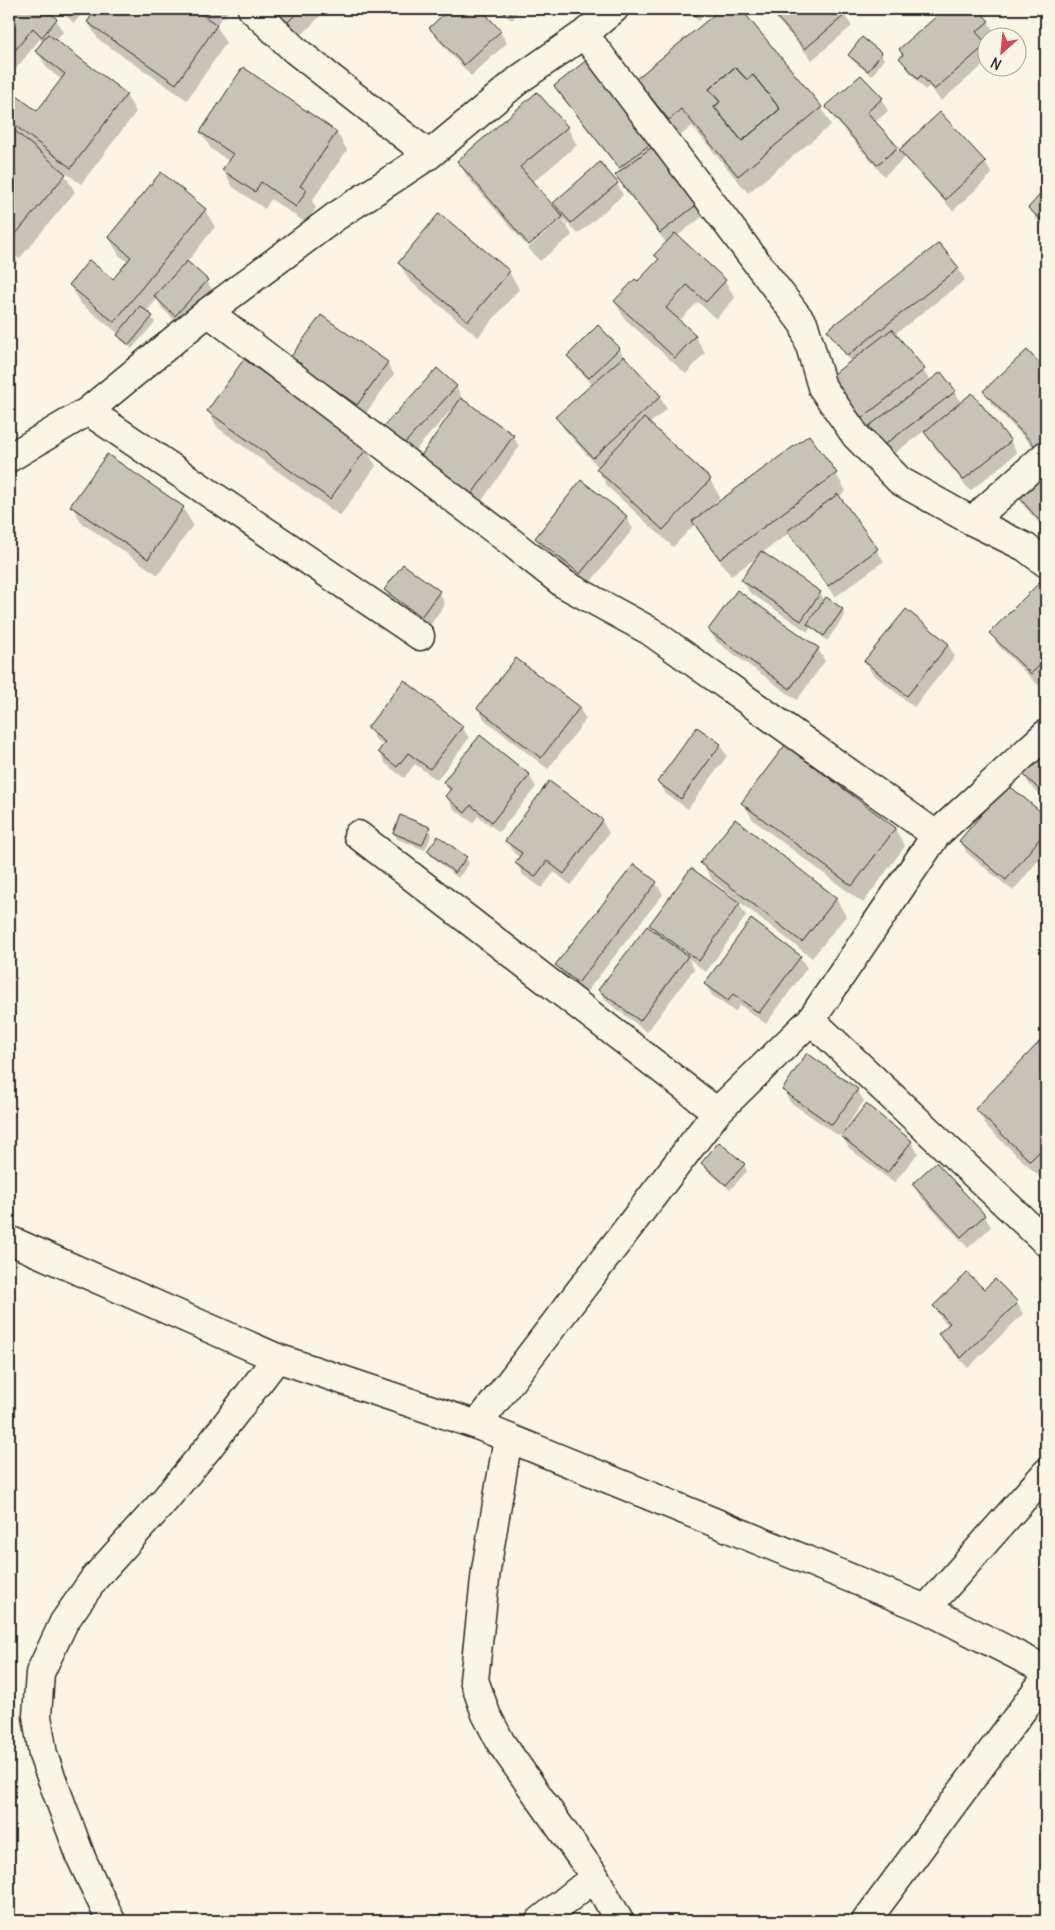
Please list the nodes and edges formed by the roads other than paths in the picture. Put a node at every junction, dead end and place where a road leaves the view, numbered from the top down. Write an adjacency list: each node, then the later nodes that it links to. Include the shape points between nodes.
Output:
1 (252, 9): 4 (street, via 295,50)
2 (614, 9): 3 (street)
3 (584, 34): 4 (street, via 522,78); 9 (street, via 804,325 822,387 856,436 900,481)
4 (429, 155): 5 (street, via 335,217)
5 (208, 312): 6 (street); 14 (street, via 564,584 650,631)
6 (88, 411): 8 (street); 11 (street)
7 (1046, 455): 9 (street)
8 (9, 458)
9 (972, 521): 10 (street, via 1024,547)
10 (1046, 563)
11 (420, 636)
12 (1046, 734): 14 (street)
13 (358, 835): 16 (street)
14 (936, 835): 15 (street)
15 (811, 1020): 16 (street); 18 (street)
16 (717, 1112): 20 (street)
17 (9, 1240): 19 (street)
18 (1046, 1242)
19 (277, 1358): 20 (street); 27 (street, via 189,1471 94,1579 64,1622 40,1673 37,1716 43,1756 82,1860)
20 (477, 1425): 21 (street)
21 (508, 1438): 23 (street); 26 (street, via 486,1570 474,1680 500,1743)
22 (1046, 1473): 23 (street)
23 (926, 1609): 24 (street)
24 (1046, 1670)
25 (1046, 1678): 30 (street)
26 (595, 1877): 28 (street); 29 (street)
27 (111, 1921)
28 (540, 1921)
29 (619, 1921)
30 (866, 1921)

